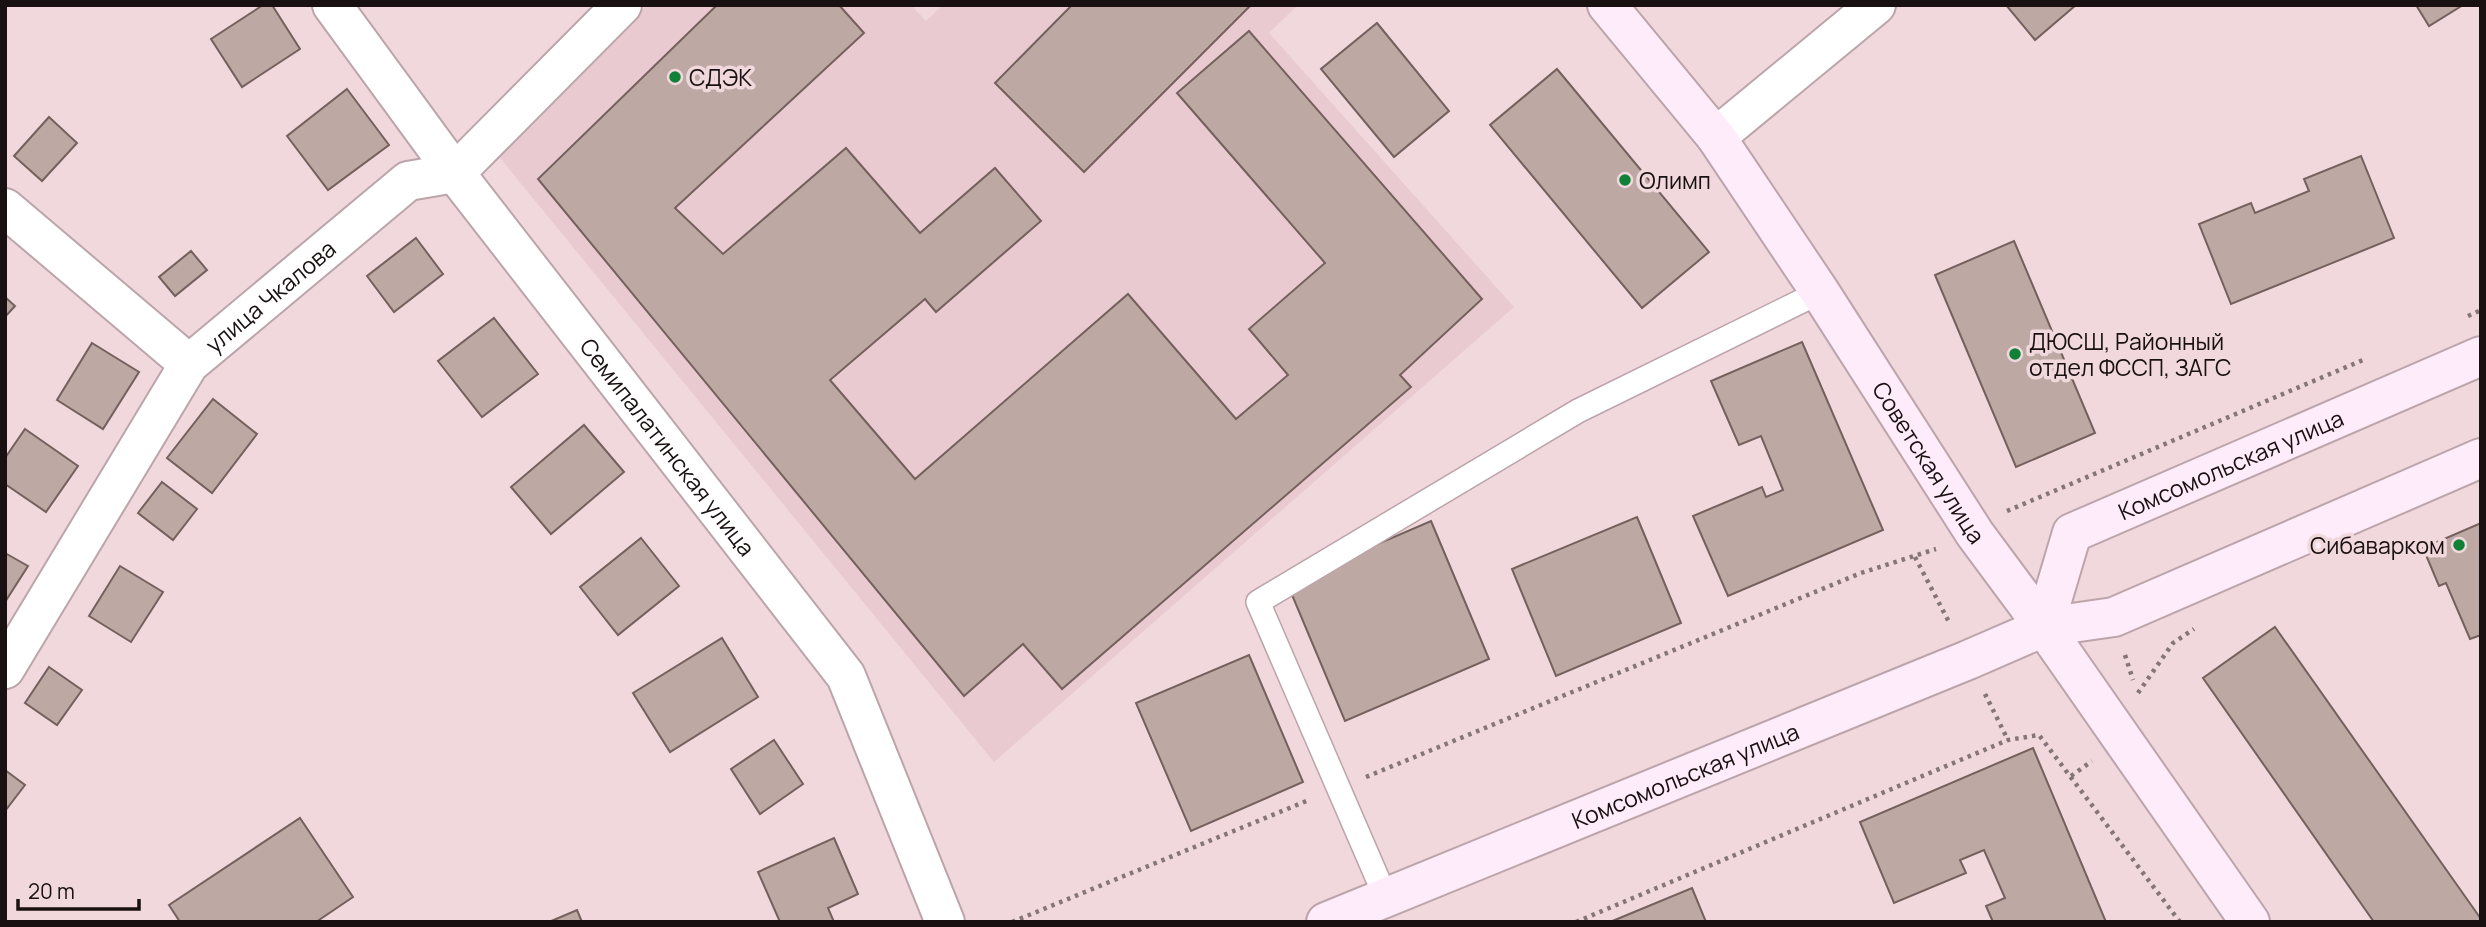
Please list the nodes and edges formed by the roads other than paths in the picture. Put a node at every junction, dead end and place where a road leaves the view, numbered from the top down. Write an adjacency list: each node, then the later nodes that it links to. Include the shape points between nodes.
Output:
1 (332, 5): 6 (street, Семипалатинская улица)
2 (622, 5): 6 (street)
3 (1607, 5): 5 (main road, Советская улица)
4 (1876, 5): 5 (street)
5 (1716, 137): 8 (main road, Советская улица)
6 (455, 173): 10 (street, улица Чкалова, via 408,181); 15 (street, Семипалатинская улица, via 846,676)
7 (5, 208): 10 (street)
8 (1820, 292): 12 (main road, Советская улица, via 1975,534); 14 (lane, via 1578,411 1258,602)
9 (2481, 356): 12 (main road, Комсомольская улица, via 2071,533)
10 (189, 365): 13 (street, улица Чкалова)
11 (2481, 458): 12 (main road, Комсомольская улица, via 2114,617)
12 (2044, 627): 14 (main road, Комсомольская улица); 17 (main road, Советская улица)
13 (5, 669)
14 (1386, 898): 16 (main road, Комсомольская улица)
15 (945, 922)
16 (1326, 922)
17 (2250, 922)

